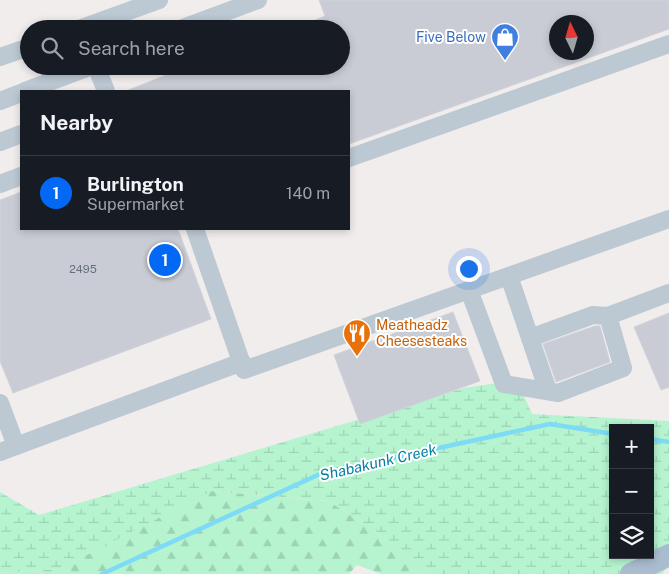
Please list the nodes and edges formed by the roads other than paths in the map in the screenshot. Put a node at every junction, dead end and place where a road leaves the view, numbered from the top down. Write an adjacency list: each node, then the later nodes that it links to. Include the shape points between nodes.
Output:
1 (159, 0): 3 (lane)
2 (258, 0): 4 (lane)
3 (104, 20)
4 (204, 20)
5 (669, 44): 16 (lane)
6 (20, 50): 7 (lane)
7 (0, 57)
8 (68, 75): 10 (lane)
9 (100, 75): 11 (lane)
10 (28, 90)
11 (106, 90)
12 (20, 93): 13 (lane)
13 (0, 100)
14 (20, 134): 15 (lane)
15 (0, 142)
16 (350, 158)
17 (20, 176): 18 (lane)
18 (0, 184)
19 (669, 219): 21 (lane)
20 (195, 230): 26 (lane)
21 (509, 276): 22 (lane); 25 (lane)
22 (469, 290): 26 (lane, via 244,370); 27 (lane, via 504,384)
23 (669, 293): 24 (lane)
24 (608, 316): 25 (lane, via 593,315); 27 (lane, via 623,368 558,392)
25 (530, 338): 27 (lane)
26 (242, 362): 29 (lane)
27 (548, 391)
28 (1, 410): 29 (lane)
29 (8, 449)
30 (669, 554): 31 (main road)
31 (631, 574)

